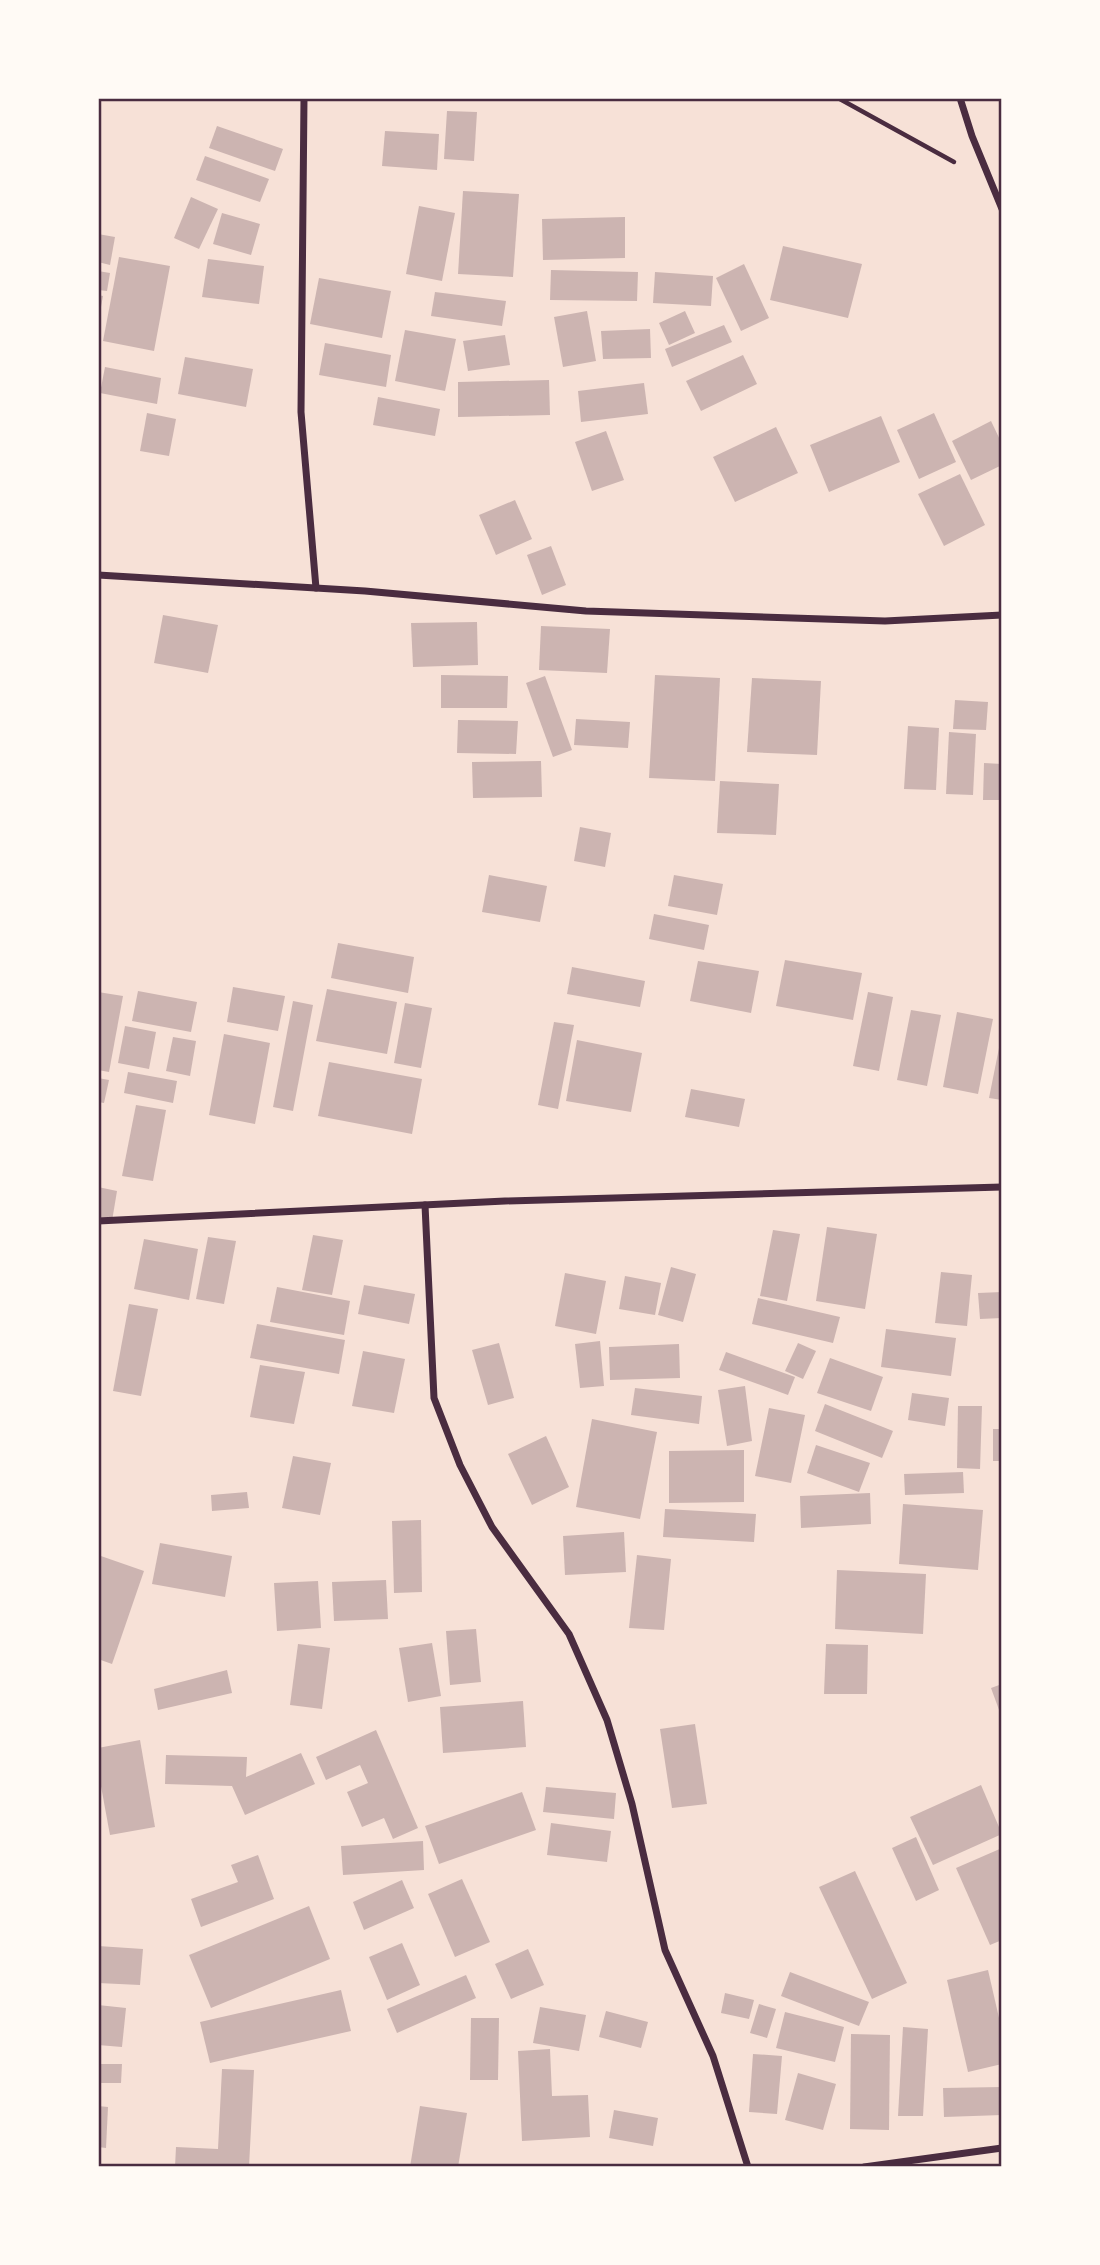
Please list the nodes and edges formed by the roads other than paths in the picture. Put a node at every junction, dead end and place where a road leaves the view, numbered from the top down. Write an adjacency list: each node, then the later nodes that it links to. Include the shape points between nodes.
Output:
1 (304, 98): 5 (street, via 301,412)
2 (960, 98): 3 (street)
3 (1002, 209)
4 (98, 575): 5 (street)
5 (316, 588): 6 (street, via 586,611 885,621)
6 (1002, 615)
7 (1002, 1187): 8 (street)
8 (425, 1205): 9 (street); 11 (street, via 434,1398 460,1465 492,1527 569,1634 607,1720 666,1950 713,2056)
9 (98, 1222)
10 (1002, 2148): 12 (street)
11 (748, 2167)
12 (863, 2167)

